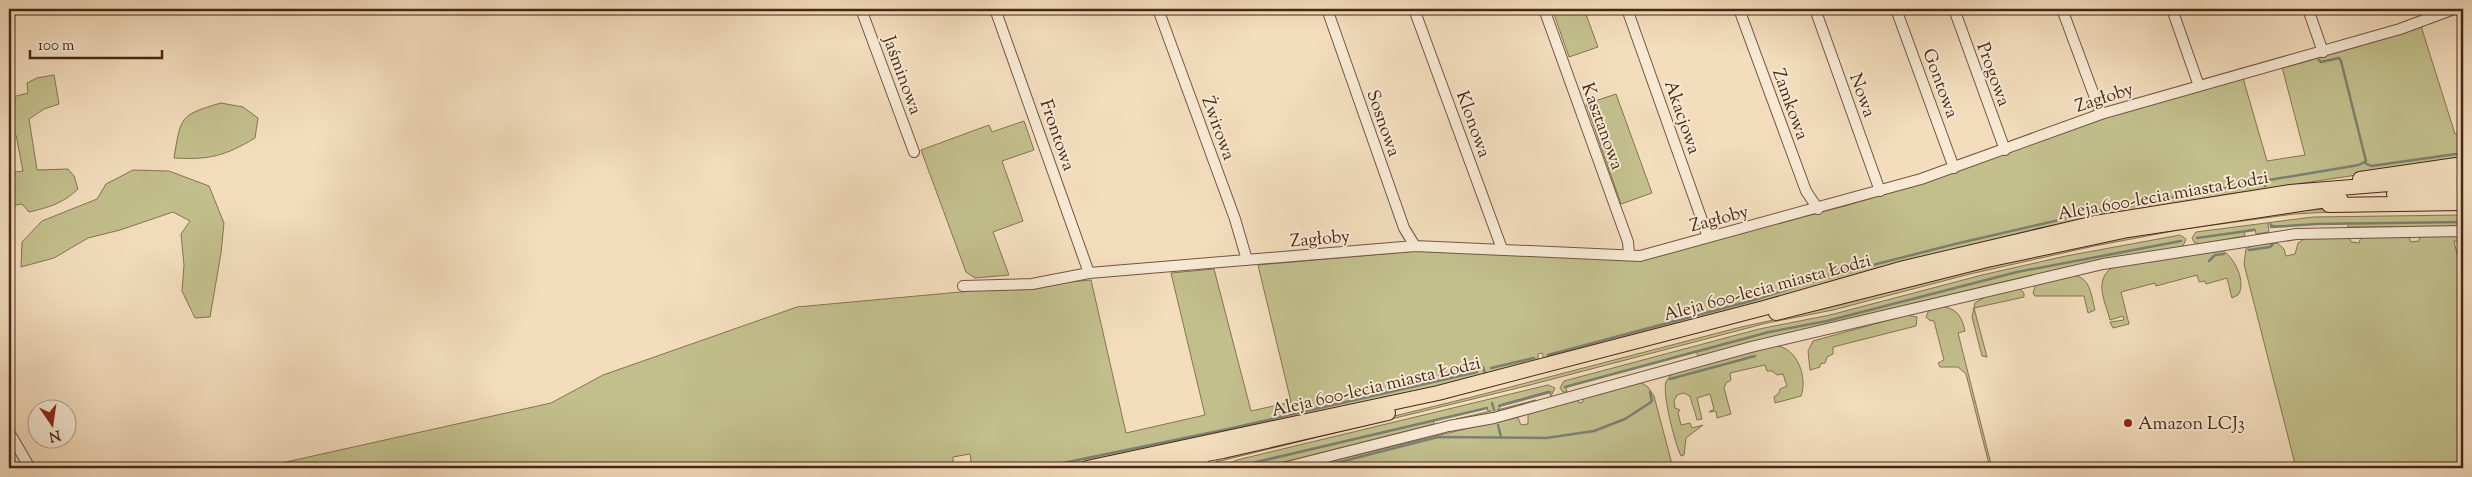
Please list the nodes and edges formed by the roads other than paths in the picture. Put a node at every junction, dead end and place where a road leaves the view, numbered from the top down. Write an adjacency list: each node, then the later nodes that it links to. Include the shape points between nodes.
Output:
1 (861, 9): 20 (street, Jaśminowa)
2 (995, 9): 35 (street, Frontowa)
3 (1158, 9): 34 (street, Żwirowa, via 1235,218)
4 (1326, 9): 31 (street, Sosnowa, via 1404,228)
5 (1414, 9): 32 (street, Klonowa)
6 (1544, 9): 33 (street, Kasztanowa)
7 (1627, 9): 30 (street, Akacjowa)
8 (1739, 9): 28 (street, Zamkowa, via 1806,191)
9 (1815, 9): 25 (street, Nowa)
10 (1896, 9): 22 (street, Gontowa)
11 (1954, 9): 19 (street, Progowa)
12 (2062, 9): 18 (street)
13 (2172, 9): 17 (street)
14 (2308, 9): 16 (street)
15 (2454, 9): 16 (street, Zagłoby)
16 (2323, 52): 17 (street, Zagłoby)
17 (2199, 86): 18 (street, Zagłoby)
18 (2101, 114): 19 (street, Zagłoby)
19 (2005, 150): 22 (street, Zagłoby)
20 (914, 152)
21 (2463, 164): 26 (main road, via 2410,171)
22 (1954, 168): 25 (street, Zagłoby)
23 (2463, 178): 26 (main road, Aleja 600-lecia miasta Łodzi)
24 (2463, 190): 26 (main road, Aleja 600-lecia miasta Łodzi)
25 (1880, 191): 28 (street, Zagłoby)
26 (2291, 198): 27 (main road); 38 (main road, Aleja 600-lecia miasta Łodzi, via 1996,258 1522,380)
27 (2463, 203)
28 (1818, 209): 30 (street, Zagłoby)
29 (2463, 231): 42 (street, via 2296,234 2103,264 1751,347 1494,418 1449,426)
30 (1708, 237): 33 (street, Zagłoby, via 1649,254)
31 (1415, 246): 32 (street, Zagłoby); 34 (street, Zagłoby)
32 (1502, 250): 33 (street, Zagłoby)
33 (1629, 255)
34 (1247, 260): 35 (street, Zagłoby)
35 (1088, 273): 36 (street, Zagłoby, via 1032,284)
36 (963, 286)
37 (9, 432): 39 (street)
38 (1202, 456): 40 (main road, Aleja 600-lecia miasta Łodzi); 41 (main road, Aleja 600-lecia miasta Łodzi)
39 (30, 468)
40 (1087, 468)
41 (1129, 468)
42 (1283, 468)

